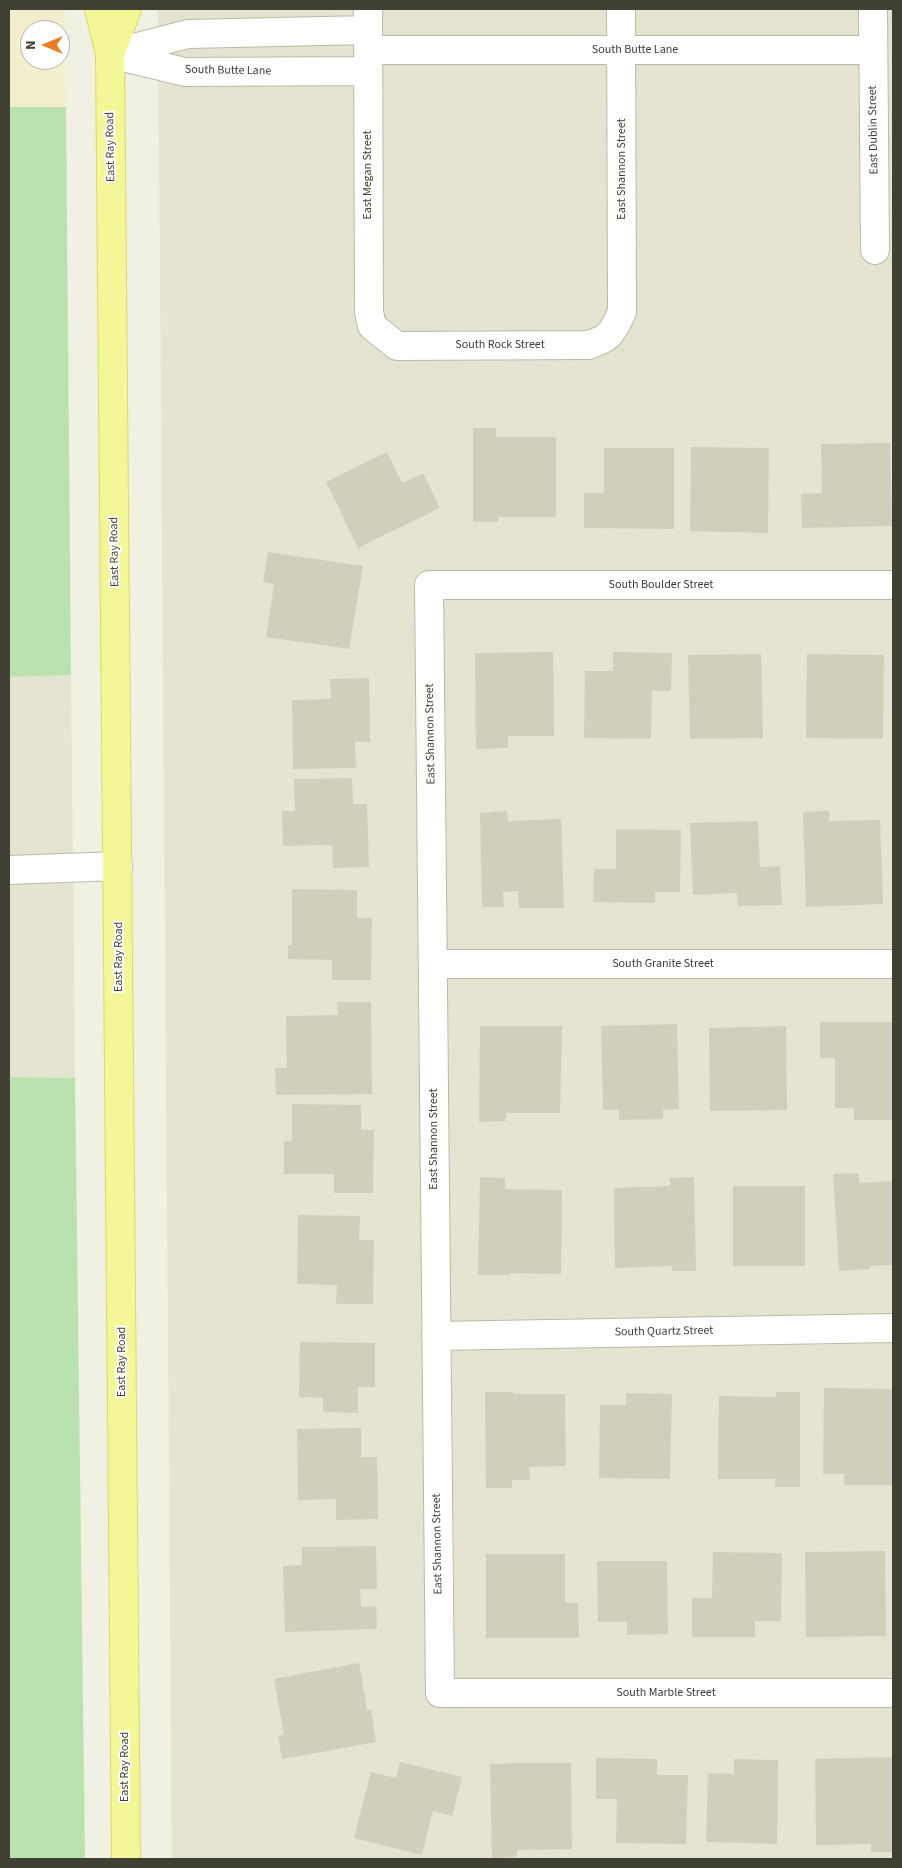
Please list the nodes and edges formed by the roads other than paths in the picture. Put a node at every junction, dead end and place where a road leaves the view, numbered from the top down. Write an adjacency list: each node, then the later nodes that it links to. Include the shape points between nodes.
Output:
1 (99, 9): 8 (main road, East Ray Road)
2 (127, 9): 8 (main road, East Ray Road)
3 (621, 9): 6 (street, East Shannon Street)
4 (873, 9): 7 (street, East Dublin Street)
5 (368, 40): 6 (street, South Butte Lane); 8 (street, South Butte Lane, via 188,34); 8 (street, South Butte Lane, via 186,72); 11 (street, East Megan Street, via 369,312 372,326)
6 (621, 50): 7 (street, South Butte Lane); 10 (street, East Shannon Street, via 622,312)
7 (873, 50): 9 (street, East Dublin Street)
8 (110, 54): 14 (main road, East Ray Road)
9 (875, 250)
10 (615, 328): 11 (street, South Rock Street, via 604,340 588,345 397,346)
11 (382, 336)
12 (429, 585): 13 (street, South Boulder Street); 16 (street, East Shannon Street)
13 (893, 585)
14 (118, 866): 15 (street); 22 (main road, East Ray Road)
15 (9, 870)
16 (433, 964): 17 (street, South Granite Street); 19 (street, East Shannon Street)
17 (893, 964)
18 (893, 1328): 19 (street, South Quartz Street)
19 (436, 1336): 20 (street, East Shannon Street)
20 (440, 1693): 21 (street, South Marble Street)
21 (893, 1693)
22 (126, 1859)

